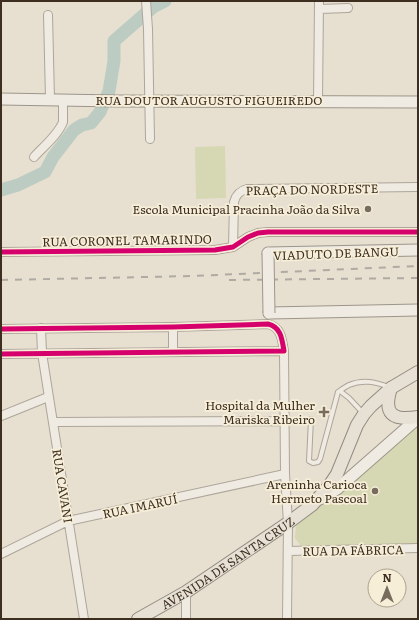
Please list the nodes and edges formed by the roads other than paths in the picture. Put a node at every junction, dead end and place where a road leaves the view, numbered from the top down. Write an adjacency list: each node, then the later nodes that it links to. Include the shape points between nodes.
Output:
1 (146, 1): 8 (street)
2 (319, 5): 3 (street); 9 (street)
3 (348, 8)
4 (48, 15): 6 (street)
5 (1, 99): 6 (street, RUA DOUTOR AUGUSTO FIGUEIREDO)
6 (50, 99): 7 (street, RUA DOUTOR AUGUSTO FIGUEIREDO)
7 (63, 100): 8 (street, RUA DOUTOR AUGUSTO FIGUEIREDO); 12 (street, via 62,125)
8 (150, 101): 9 (street, RUA DOUTOR AUGUSTO FIGUEIREDO); 11 (street)
9 (318, 101): 10 (street, RUA DOUTOR AUGUSTO FIGUEIREDO)
10 (418, 102)
11 (150, 139)
12 (34, 157)
13 (418, 187): 15 (street, PRAÇA DO NORDESTE, via 240,190 234,202)
14 (418, 232): 15 (street, RUA CORONEL TAMARINDO, via 268,232 248,237)
15 (233, 246): 17 (street, RUA CORONEL TAMARINDO, via 215,250)
16 (418, 250): 18 (street, VIADUTO DE BANGU, bridge, via 268,253 269,313)
17 (1, 252)
18 (418, 310)
19 (173, 327): 20 (street); 22 (street, via 273,325 278,329); 23 (street)
20 (41, 328): 21 (street); 24 (street, RUA CAVANI)
21 (1, 329)
22 (284, 351): 23 (street); 34 (street)
23 (173, 352): 24 (street)
24 (42, 353): 25 (street); 29 (street, RUA CAVANI)
25 (1, 354)
26 (418, 372): 27 (main road, AVENIDA DE SANTA CRUZ)
27 (391, 388): 28 (lane, via 376,382 362,381 348,385); 30 (main road, AVENIDA DE SANTA CRUZ); 32 (main road, via 387,400 391,414 403,419)
28 (340, 391): 30 (lane); 33 (lane, via 336,394 320,459 313,463 309,461)
29 (48, 397): 31 (street); 35 (street, RUA CAVANI)
30 (364, 414): 37 (main road, AVENIDA DE SANTA CRUZ, via 337,474)
31 (1, 416)
32 (418, 417): 37 (street, AVENIDA DE SANTA CRUZ, via 337,489)
33 (311, 419)
34 (285, 421): 35 (street); 36 (street)
35 (53, 422): 38 (street, RUA CAVANI)
36 (286, 474): 38 (street, RUA IMARUÍ); 39 (street)
37 (315, 501): 39 (main road, AVENIDA DE SANTA CRUZ)
38 (68, 521): 42 (street, RUA IMARUÍ); 44 (street, RUA CAVANI)
39 (288, 523): 41 (street); 43 (main road, AVENIDA DE SANTA CRUZ)
40 (418, 548): 41 (street, RUA DA FÁBRICA)
41 (288, 551): 47 (street)
42 (1, 554)
43 (186, 592): 45 (main road, AVENIDA DE SANTA CRUZ); 46 (street)
44 (84, 619)
45 (138, 619)
46 (186, 619)
47 (287, 619)

